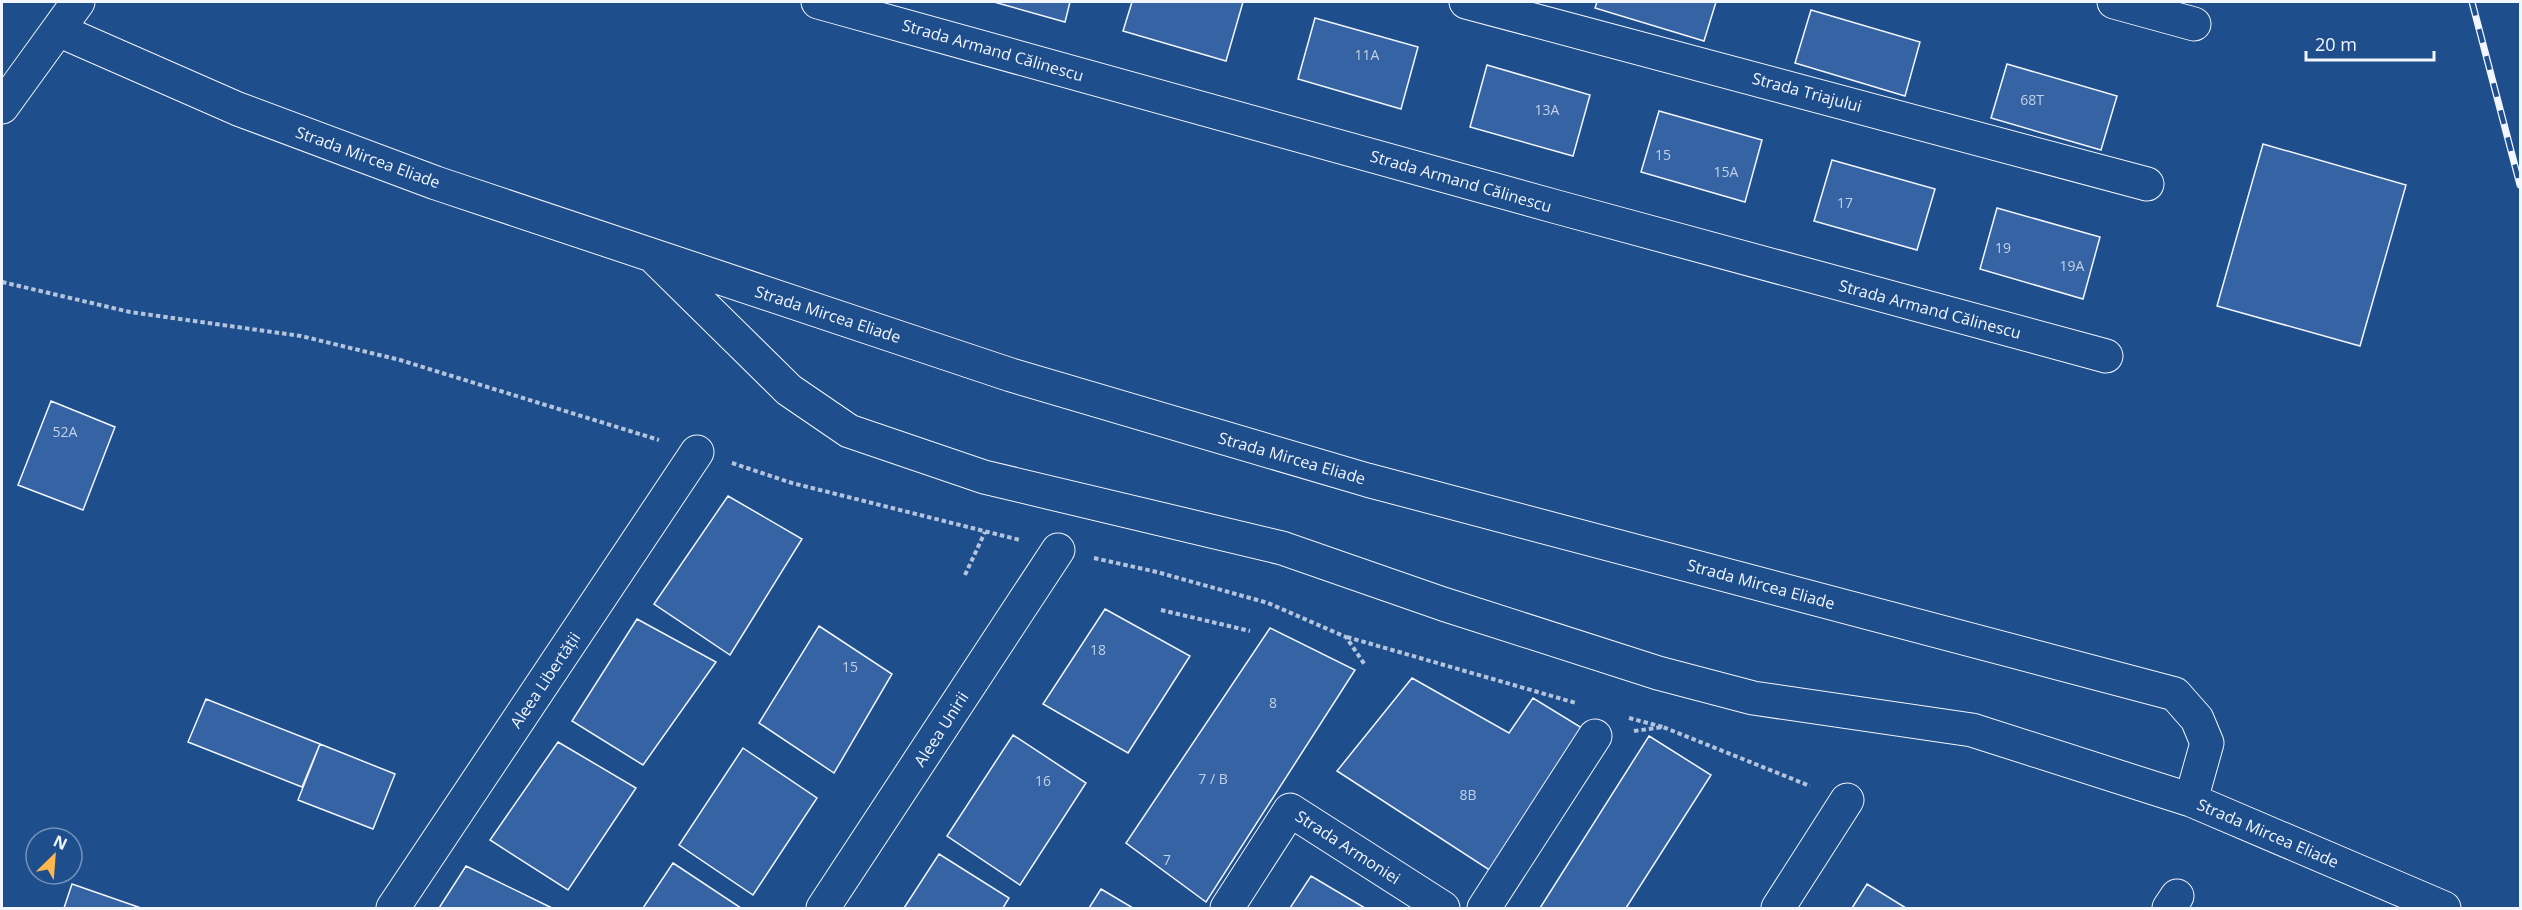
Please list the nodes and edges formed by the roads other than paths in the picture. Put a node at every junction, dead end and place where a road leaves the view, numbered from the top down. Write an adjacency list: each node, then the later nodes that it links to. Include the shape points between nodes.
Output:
1 (78, 2): 6 (street)
2 (818, 2): 10 (street, Strada Armand Călinescu)
3 (1466, 2): 8 (street, Strada Triajului)
4 (2114, 2): 5 (street)
5 (2194, 24)
6 (58, 30): 7 (street); 9 (street, Strada Mircea Eliade, via 238,109 436,183)
7 (2, 107)
8 (2147, 184)
9 (650, 254): 15 (street, via 789,390 849,431 984,477 1282,548 1658,673 1753,698 1972,730); 15 (street, Strada Mircea Eliade, via 1011,375 1367,480 2175,694 2197,719 2206,743)
10 (2106, 356)
11 (697, 452): 16 (street, Aleea Libertății)
12 (1058, 550): 17 (street, Aleea Unirii)
13 (1595, 736): 20 (street)
14 (1847, 800): 21 (street)
15 (2191, 800): 22 (street, Strada Mircea Eliade)
16 (393, 909)
17 (823, 909)
18 (1227, 909): 19 (street, Strada Armoniei, via 1290,810)
19 (1443, 909)
20 (1484, 909)
21 (1778, 909)
22 (2444, 909)

